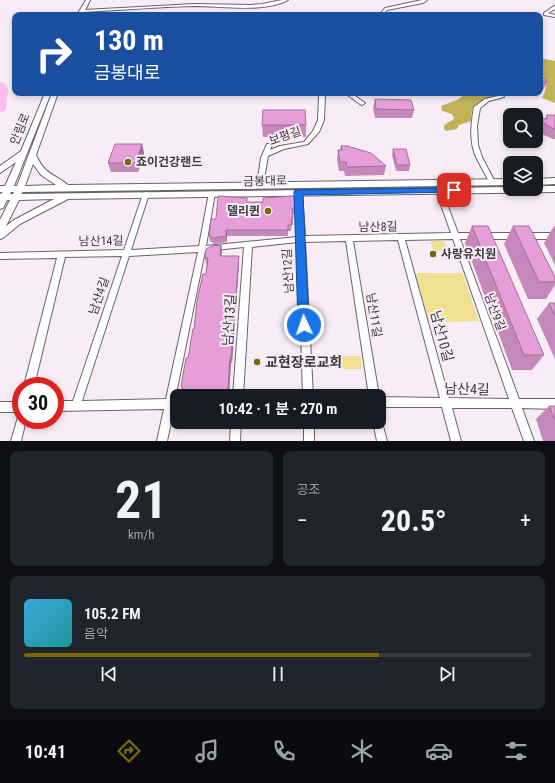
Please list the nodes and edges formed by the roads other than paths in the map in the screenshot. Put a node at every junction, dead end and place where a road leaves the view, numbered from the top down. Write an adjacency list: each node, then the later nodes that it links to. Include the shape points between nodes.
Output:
1 (88, 0): 7 (street)
2 (286, 0): 8 (street, via 250,7 194,5)
3 (399, 0): 5 (street)
4 (425, 0): 5 (street)
5 (404, 5): 9 (street, via 386,9)
6 (555, 7): 10 (street, via 545,14)
7 (84, 12)
8 (108, 12)
9 (384, 12)
10 (555, 16)
11 (47, 96): 18 (street, 안림로)
12 (54, 96): 18 (street, 안림로)
13 (322, 96): 19 (street, 보평길, via 321,120 316,132 306,143 282,147)
14 (352, 96): 16 (street)
15 (500, 96): 21 (street, via 487,100 477,107 473,128 478,155)
16 (362, 103)
17 (269, 145): 19 (street)
18 (28, 153): 20 (street); 29 (street, 안림로); 30 (street, via 36,166 50,180); 32 (street, 안림로)
19 (265, 155): 25 (street)
20 (0, 170)
21 (492, 182): 22 (street, 금봉대로); 25 (street, 금봉대로)
22 (503, 182)
23 (543, 182): 24 (street)
24 (555, 182)
25 (260, 185): 30 (street, 금봉대로)
26 (0, 188): 32 (street, 금봉대로)
27 (555, 189): 28 (street, 금봉대로)
28 (439, 191): 31 (street, 금봉대로); 38 (street, 남산9길)
29 (18, 192): 30 (street, 금봉대로); 32 (street, 금봉대로); 36 (street, 안림로)
30 (68, 192): 33 (street, 금봉대로); 37 (street, via 17,222)
31 (298, 192): 34 (street, 금봉대로); 41 (street, 남산12길)
32 (5, 194): 35 (street, 안림로)
33 (146, 194): 34 (street, 금봉대로); 45 (street, 남산4길)
34 (212, 194): 44 (street)
35 (0, 206)
36 (0, 228)
37 (0, 236)
38 (454, 236): 39 (street, 남산8길); 40 (street, 남산8길); 56 (street, 남산9길)
39 (555, 236)
40 (401, 238): 42 (street, 남산8길); 54 (street, 남산10길)
41 (300, 239): 42 (street, 남산8길); 43 (street, 남산8길); 51 (street, 남산12길)
42 (349, 239): 52 (street, 남산11길)
43 (248, 245): 44 (street, 남산8길); 50 (street, 남산13길)
44 (202, 249): 45 (street, 남산14길); 49 (street)
45 (127, 253): 46 (street, 남산14길); 58 (street, 남산4길)
46 (62, 254): 47 (street, 남산14길); 48 (street)
47 (0, 256)
48 (31, 377)
49 (176, 389)
50 (238, 389)
51 (308, 389)
52 (373, 389)
53 (386, 402): 54 (street, 남산4길)
54 (446, 402): 56 (street, 남산4길); 72 (street, 남산10길)
55 (170, 404): 58 (street)
56 (515, 404): 57 (street, 남산4길); 73 (street, 남산9길)
57 (555, 404)
58 (76, 405): 59 (street)
59 (64, 406)
60 (0, 407): 61 (street)
61 (12, 407)
62 (170, 414): 68 (street)
63 (19, 429): 67 (street)
64 (236, 429): 69 (street)
65 (309, 429): 70 (street)
66 (379, 429): 71 (street)
67 (16, 441)
68 (162, 441)
69 (235, 441)
70 (309, 441)
71 (382, 441)
72 (456, 441)
73 (529, 441)

